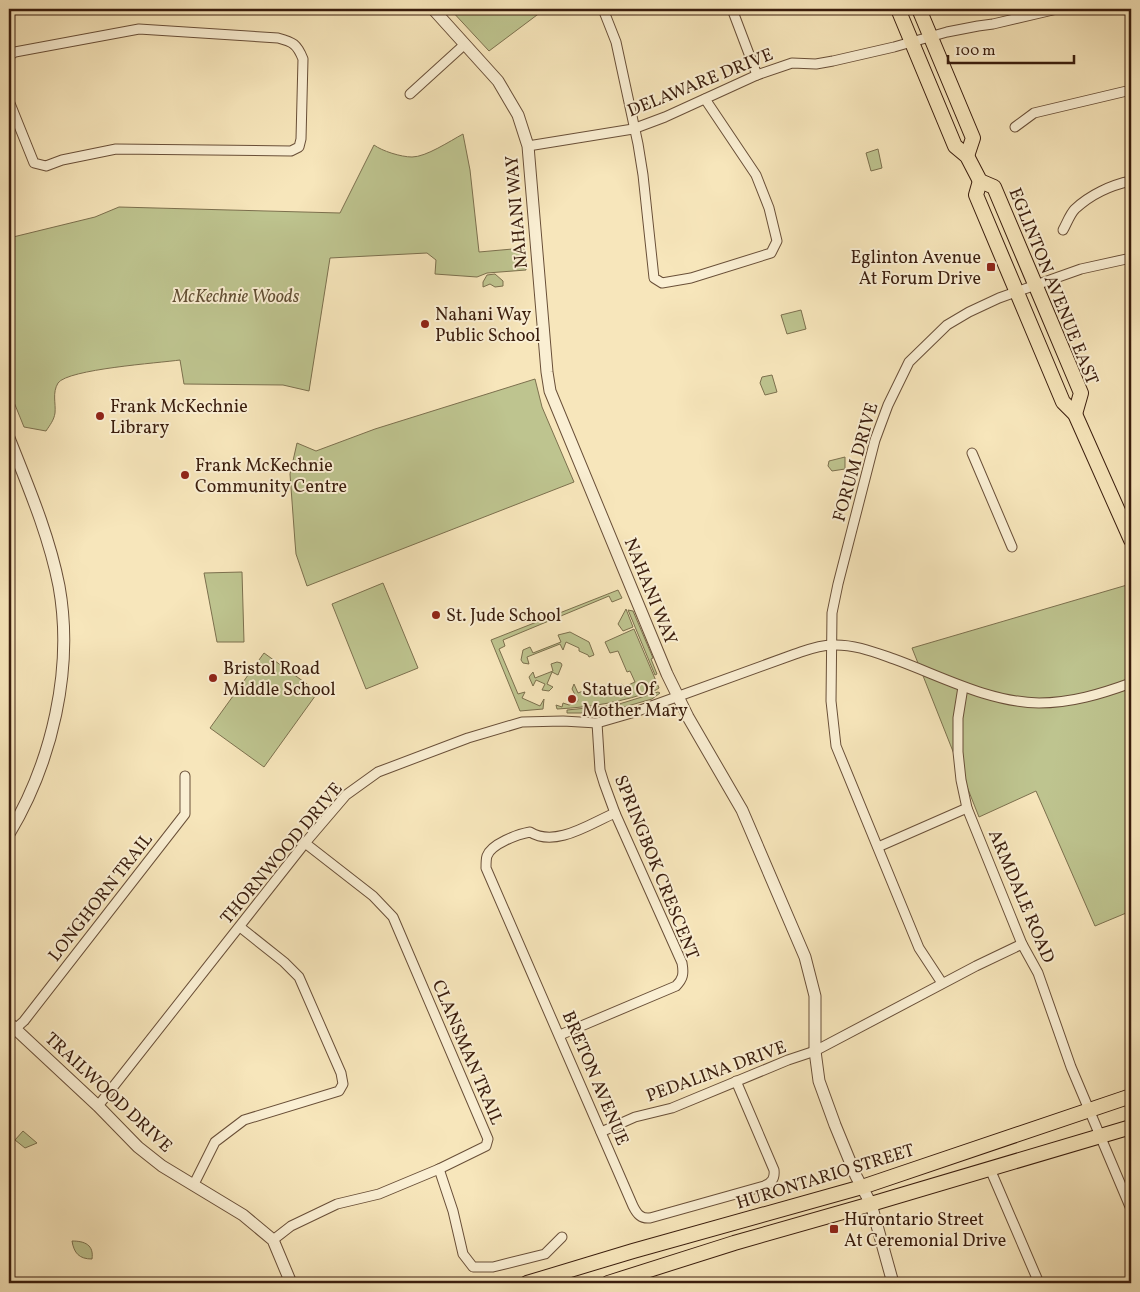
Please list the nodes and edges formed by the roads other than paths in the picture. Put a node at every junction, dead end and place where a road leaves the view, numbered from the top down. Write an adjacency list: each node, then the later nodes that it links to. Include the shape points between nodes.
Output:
1 (433, 9): 9 (street, NAHANI WAY)
2 (603, 9): 17 (street, via 616,42)
3 (732, 9): 11 (street)
4 (898, 9): 8 (main road, EGLINTON AVENUE EAST)
5 (919, 9): 7 (main road)
6 (1057, 9): 7 (street, DELAWARE DRIVE)
7 (930, 37): 8 (street, DELAWARE DRIVE); 19 (main road, via 973,138)
8 (912, 42): 11 (street, DELAWARE DRIVE, via 816,64 792,63); 19 (main road, EGLINTON AVENUE EAST, via 955,146)
9 (465, 44): 13 (street); 18 (street, NAHANI WAY, via 498,81 518,115)
10 (9, 56): 15 (street, via 15,52 140,29 278,38 299,48 303,59 301,139 298,147 291,151 116,150 46,166 34,163)
11 (757, 75): 14 (street, DELAWARE DRIVE)
12 (1131, 90): 16 (street, via 1034,113)
13 (410, 94)
14 (705, 99): 17 (street, DELAWARE DRIVE); 17 (street, via 756,175 777,241 771,253 673,282 662,283 654,278 643,176)
15 (10, 107)
16 (1015, 127)
17 (634, 129): 18 (street, DELAWARE DRIVE)
18 (528, 146): 34 (street, NAHANI WAY, via 550,391)
19 (967, 156): 20 (main road, EGLINTON AVENUE EAST)
20 (980, 181): 24 (main road, EGLINTON AVENUE EAST, via 994,187); 25 (main road, EGLINTON AVENUE EAST, via 976,195)
21 (1131, 181): 22 (street, via 1104,190 1075,210)
22 (1063, 230)
23 (1131, 258): 24 (street, FORUM DRIVE, via 1089,267)
24 (1036, 286): 25 (street, FORUM DRIVE); 26 (main road, EGLINTON AVENUE EAST, via 1081,393)
25 (1017, 292): 26 (main road, EGLINTON AVENUE EAST, via 1063,402); 31 (street, FORUM DRIVE, via 954,320 909,362 875,440 838,584 832,613)
26 (1075, 414): 29 (main road, EGLINTON AVENUE EAST)
27 (10, 445): 39 (street, via 52,556 61,598 63,642 60,692 46,754 35,784)
28 (972, 453): 30 (street)
29 (1131, 540)
30 (1012, 546)
31 (832, 645): 33 (street, THORNWOOD DRIVE, via 860,648); 34 (street, THORNWOOD DRIVE, via 795,654); 41 (street, FORUM DRIVE, via 831,701 836,746)
32 (1131, 683): 33 (street, THORNWOOD DRIVE, via 1082,700 1039,703 1003,698)
33 (963, 687): 37 (street, ARMDALE ROAD, via 958,718 958,752)
34 (678, 697): 35 (street, THORNWOOD DRIVE); 47 (street, NAHANI WAY, via 742,810 805,957 815,996)
35 (597, 723): 38 (street, SPRINGBOK CRESCENT, via 600,770); 40 (street, THORNWOOD DRIVE, via 522,722 468,738 378,772 346,795)
36 (186, 776): 45 (street, LONGHORN TRAIL, via 185,814 24,1021)
37 (967, 808): 41 (street); 43 (street, ARMDALE ROAD)
38 (615, 813): 46 (street, SPRINGBOK CRESCENT, via 682,963 682,980 676,986); 46 (street, BRETON AVENUE, via 565,836 550,838 524,833 496,845 486,857 486,868)
39 (9, 834)
40 (305, 843): 42 (street, THORNWOOD DRIVE); 55 (street, CLANSMAN TRAIL, via 372,896 393,917 486,1133 486,1146)
41 (878, 847): 44 (street, FORUM DRIVE, via 919,948)
42 (240, 927): 50 (street, THORNWOOD DRIVE); 57 (street, via 299,977 341,1073 342,1084 339,1091 244,1120 215,1142)
43 (1022, 944): 44 (street, PEDALINA DRIVE); 51 (street, ARMDALE ROAD, via 1038,973 1071,1067)
44 (942, 983): 47 (street, PEDALINA DRIVE)
45 (12, 1026): 50 (street, TRAILWOOD DRIVE)
46 (560, 1035): 53 (street, BRETON AVENUE)
47 (815, 1051): 48 (street, PEDALINA DRIVE); 58 (street, NAHANI WAY, via 819,1081)
48 (736, 1081): 53 (street, PEDALINA DRIVE, via 672,1108 635,1117); 53 (street, BRETON AVENUE, via 774,1170 773,1179 767,1185 643,1218 636,1212)
49 (1131, 1096): 51 (main road, HURONTARIO STREET)
50 (98, 1106): 57 (street, TRAILWOOD DRIVE, via 138,1148)
51 (1090, 1110): 54 (street, ARMDALE ROAD); 58 (main road, HURONTARIO STREET)
52 (1131, 1127): 54 (main road)
53 (601, 1132)
54 (1101, 1136): 56 (main road); 60 (street, ARMDALE ROAD)
55 (439, 1169): 61 (street, via 463,1254 473,1267 493,1267 545,1254); 62 (street, CLANSMAN TRAIL, via 379,1194 337,1204 291,1226)
56 (990, 1169): 59 (main road); 67 (street)
57 (194, 1184): 62 (street, TRAILWOOD DRIVE, via 243,1215)
58 (862, 1187): 59 (street, NAHANI WAY); 64 (main road, HURONTARIO STREET)
59 (871, 1204): 65 (main road); 66 (street, NAHANI WAY)
60 (1131, 1209)
61 (562, 1236)
62 (273, 1240): 63 (street, TRAILWOOD DRIVE)
63 (292, 1283)
64 (527, 1283)
65 (608, 1283)
66 (893, 1283)
67 (1039, 1283)

